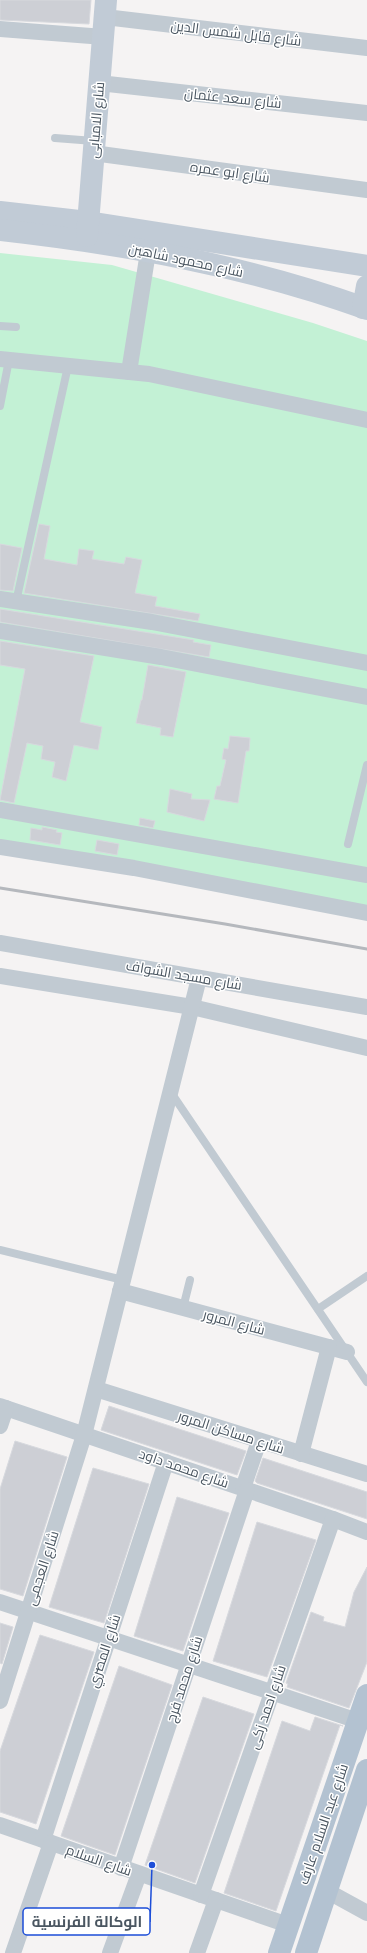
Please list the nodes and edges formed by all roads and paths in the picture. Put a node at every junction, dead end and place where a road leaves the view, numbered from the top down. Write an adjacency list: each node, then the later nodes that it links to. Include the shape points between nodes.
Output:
1 (105, 18): 2 (street, شارع قابل شمس الدين); 3 (street, شارع قابل شمس الدين); 4 (main road, شارع الامبابى)
2 (0, 29)
3 (367, 48)
4 (99, 83): 5 (street, شارع سعد عثمان); 7 (main road, شارع الامبابى)
5 (367, 113)
6 (55, 138): 7 (lane)
7 (94, 147): 8 (street, شارع ابو عمره); 11 (main road, شارع الامبابى)
8 (367, 190)
9 (0, 212): 11 (main road, شارع محمود شاهين)
10 (0, 230): 11 (main road, شارع محمود شاهين)
11 (87, 231): 12 (main road, شارع محمود شاهين); 13 (main road, شارع محمود شاهين)
12 (148, 252): 15 (main road, شارع محمود شاهين, via 255,275); 20 (street)
13 (367, 266)
14 (367, 286): 15 (main road)
15 (365, 309)
16 (0, 326): 17 (lane)
17 (16, 327)
18 (5, 360): 19 (street); 21 (lane)
19 (68, 366): 20 (street); 24 (lane)
20 (129, 372): 22 (street)
21 (0, 406)
22 (367, 420)
23 (0, 599): 24 (street)
24 (16, 602): 26 (street, via 152,622)
25 (0, 631): 27 (street, via 161,657)
26 (367, 663)
27 (367, 697)
28 (367, 765): 30 (lane)
29 (0, 810): 32 (street)
30 (348, 844)
31 (0, 847): 33 (street, via 134,868)
32 (367, 875)
33 (367, 913)
34 (0, 943): 36 (street, شارع مسجد الشواف)
35 (0, 976): 37 (street)
36 (199, 978): 37 (street, شارع العجمى); 38 (street, شارع مسجد الشواف)
37 (192, 1006): 39 (street); 40 (street, شارع العجمى)
38 (367, 1008)
39 (367, 1048)
40 (170, 1092): 44 (street, شارع العجمى); 46 (lane)
41 (0, 1250): 44 (lane)
42 (367, 1276): 46 (lane)
43 (190, 1280): 45 (lane)
44 (122, 1286): 45 (street, شارع المرور); 50 (street, شارع العجمى)
45 (183, 1308): 47 (street, شارع المرور)
46 (318, 1309): 48 (lane)
47 (329, 1347): 48 (street, شارع المرور); 55 (street)
48 (347, 1352): 49 (lane)
49 (367, 1382)
50 (96, 1389): 53 (street, شارع العجمى); 54 (street, شارع مساكن المرور)
51 (3, 1407): 52 (street); 53 (street, شارع محمد داود)
52 (0, 1426)
53 (84, 1435): 56 (street, شارع محمد داود); 62 (street, شارع العجمى)
54 (259, 1441): 55 (street, شارع مساكن المرور); 58 (street, شارع محمد فرج)
55 (301, 1454): 57 (street, شارع مساكن المرور)
56 (166, 1462): 58 (street, شارع محمد داود); 63 (street, شارع المصري)
57 (367, 1474)
58 (245, 1489): 59 (street, شارع محمد داود); 64 (street, شارع محمد فرج)
59 (333, 1519): 60 (street, شارع محمد داود); 65 (street, شارع احمد زكى)
60 (367, 1532)
61 (0, 1602): 62 (street)
62 (28, 1611): 63 (street); 67 (street, شارع العجمى)
63 (109, 1638): 64 (street); 72 (street, شارع المصري)
64 (189, 1665): 65 (street); 73 (street, شارع محمد فرج)
65 (272, 1692): 68 (street); 76 (street, شارع احمد زكى)
66 (367, 1695): 68 (main road, شارع عبد السلام عارف)
67 (0, 1700)
68 (358, 1721): 78 (main road, شارع عبد السلام عارف)
69 (367, 1770): 70 (main road, شارع عبد السلام عارف)
70 (364, 1793): 75 (main road, شارع عبد السلام عارف)
71 (0, 1826): 72 (street, شارع السلام)
72 (47, 1842): 73 (street, شارع السلام); 79 (street, شارع المصري)
73 (121, 1868): 74 (street, شارع السلام)
74 (139, 1874): 76 (street, شارع السلام); 80 (street)
75 (327, 1891): 77 (street); 83 (main road, شارع عبد السلام عارف)
76 (208, 1898): 78 (street, شارع السلام); 81 (street, شارع احمد زكى)
77 (367, 1913)
78 (288, 1925): 82 (main road, شارع عبد السلام عارف)
79 (13, 1953)
80 (110, 1953)
81 (197, 1953)
82 (279, 1953)
83 (306, 1953)

